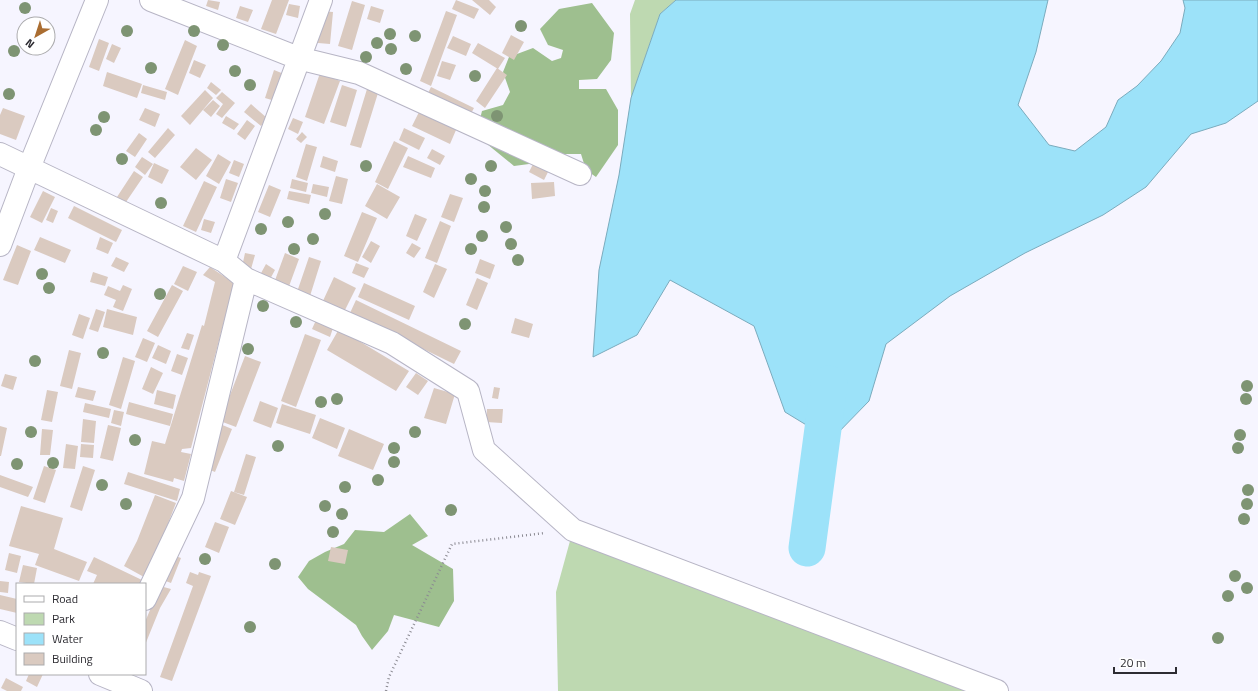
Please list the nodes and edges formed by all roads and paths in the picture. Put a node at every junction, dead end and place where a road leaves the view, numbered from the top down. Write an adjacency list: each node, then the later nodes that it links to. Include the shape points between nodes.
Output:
1 (97, 0): 6 (street)
2 (151, 0): 4 (street)
3 (321, 0): 4 (street)
4 (298, 58): 7 (street, via 359,73); 9 (street)
5 (0, 154): 6 (street)
6 (29, 168): 8 (street); 9 (street)
7 (580, 174)
8 (0, 245)
9 (224, 261): 10 (street)
10 (246, 279): 11 (street, via 392,343 468,391 484,450); 12 (street, via 193,498)
11 (573, 530): 17 (path, via 452,544 389,677); 18 (street)
12 (146, 597)
13 (0, 632): 14 (street)
14 (16, 639)
15 (105, 679): 16 (street)
16 (141, 691)
17 (386, 691)
18 (997, 691)

